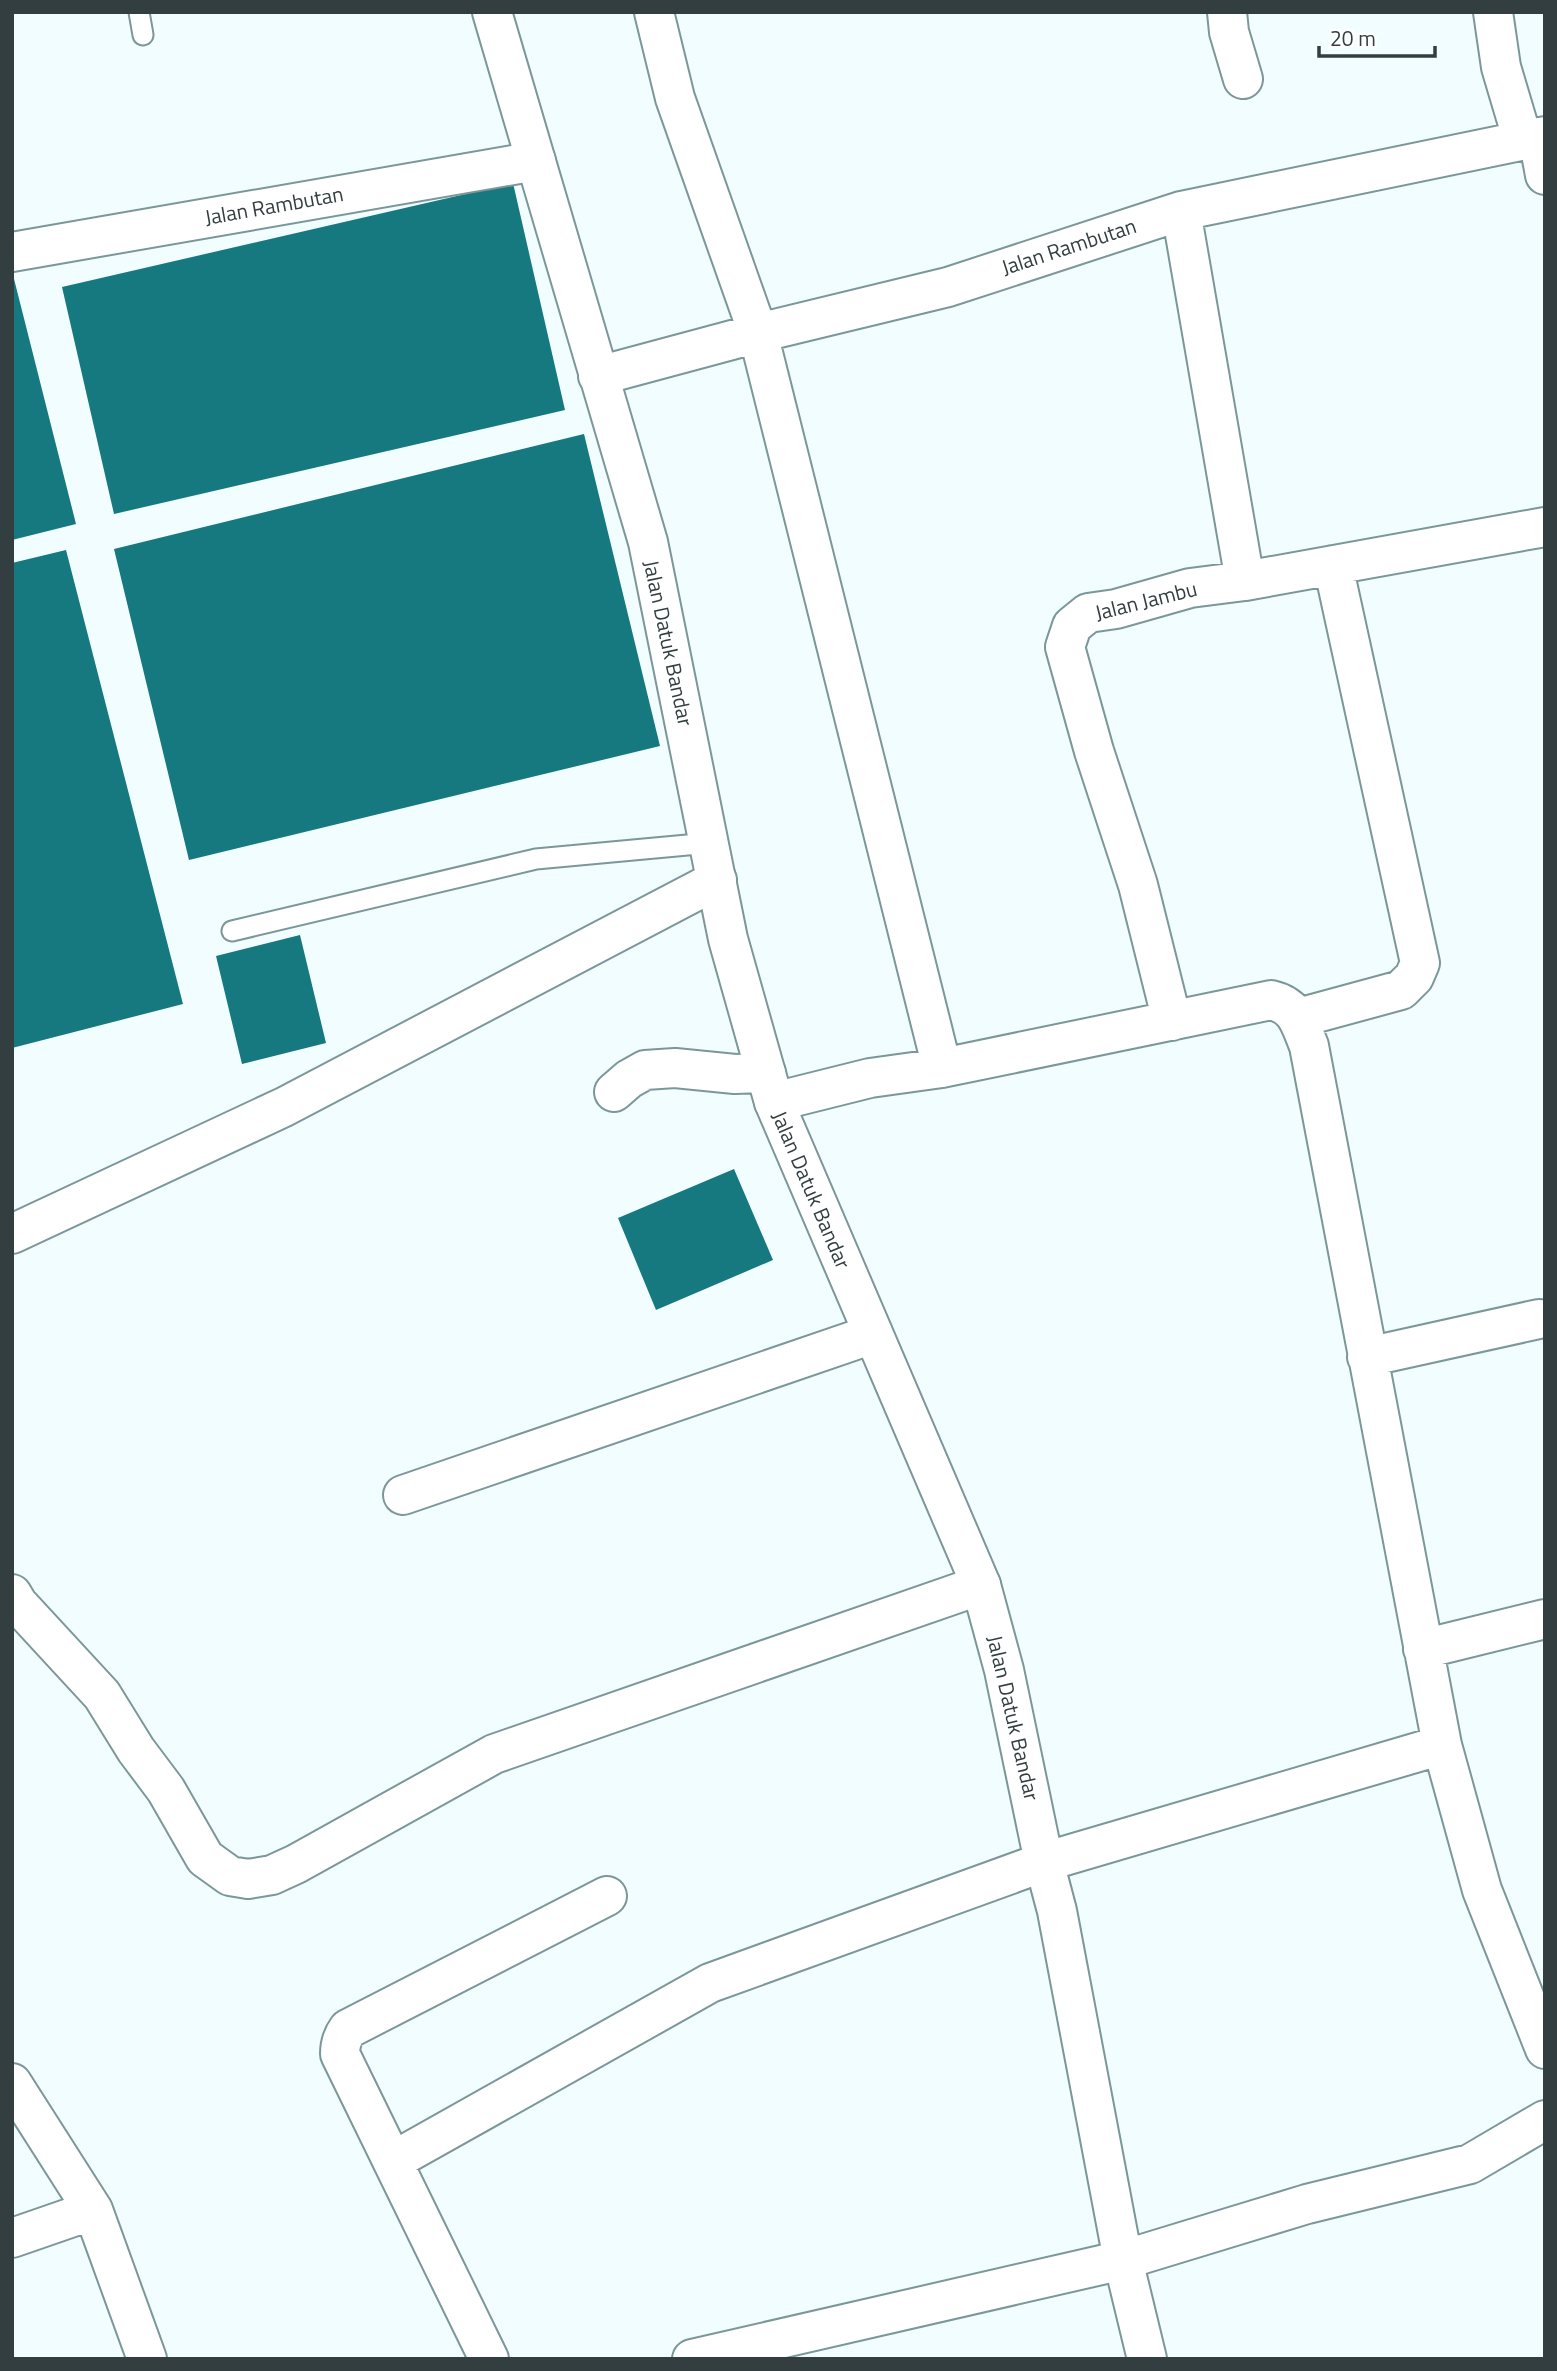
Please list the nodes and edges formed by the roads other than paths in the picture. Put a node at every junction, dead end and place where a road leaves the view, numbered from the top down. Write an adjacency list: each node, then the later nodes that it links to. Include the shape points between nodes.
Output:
1 (139, 12): 6 (lane)
2 (492, 12): 9 (street, Jalan Datuk Bandar)
3 (654, 12): 13 (street, via 675,98)
4 (1227, 12): 7 (street)
5 (1493, 12): 8 (street, via 1501,67)
6 (143, 35)
7 (1243, 79)
8 (1535, 138): 10 (street); 11 (street, Jalan Rambutan)
9 (536, 161): 12 (street, Jalan Rambutan); 14 (street, Jalan Datuk Bandar)
10 (1545, 175)
11 (1181, 211): 13 (street, Jalan Rambutan, via 948,287); 17 (street)
12 (12, 252)
13 (758, 333): 14 (street, Jalan Rambutan); 23 (street)
14 (598, 376): 18 (street, Jalan Datuk Bandar, via 648,542)
15 (1545, 527): 16 (street, Jalan Jambu)
16 (1333, 565): 17 (street, Jalan Jambu); 21 (street, via 1420,963 1401,990)
17 (1245, 581): 22 (street, Jalan Jambu, via 1190,588 1088,613 1072,626 1066,647 1138,885)
18 (709, 843): 19 (street, Jalan Datuk Bandar); 20 (lane, via 536,859)
19 (717, 880): 24 (street, Jalan Datuk Bandar, via 728,939); 26 (street, via 284,1107)
20 (232, 931)
21 (1298, 1018): 22 (street, via 1284,1003 1271,1000); 29 (street, via 1309,1046)
22 (1172, 1021): 23 (street)
23 (942, 1068): 24 (street)
24 (770, 1087): 25 (street, via 735,1074 676,1068 645,1070); 28 (street, Jalan Datuk Bandar)
25 (614, 1092)
26 (12, 1234)
27 (1539, 1319): 29 (street)
28 (873, 1334): 30 (street); 31 (street, Jalan Datuk Bandar)
29 (1367, 1357): 34 (street)
30 (403, 1494)
31 (981, 1585): 32 (street, via 494,1754 296,1864 248,1879 230,1876 205,1858 103,1695); 36 (street, Jalan Datuk Bandar, via 1004,1670)
32 (12, 1594)
33 (1545, 1619): 34 (street)
34 (1423, 1649): 35 (street)
35 (1441, 1745): 36 (street); 38 (street, via 1482,1890)
36 (1044, 1862): 41 (street, via 710,1983); 44 (street, Jalan Datuk Bandar)
37 (607, 1896): 41 (street, via 348,2029 340,2054)
38 (1545, 2049)
39 (12, 2083): 42 (street)
40 (1545, 2120): 44 (street, via 1471,2164 1307,2204)
41 (393, 2161): 47 (street)
42 (93, 2210): 43 (street); 46 (street)
43 (12, 2238)
44 (1123, 2260): 45 (street); 49 (street, Jalan Datuk Bandar)
45 (735, 2354): 48 (street)
46 (146, 2359)
47 (489, 2359)
48 (692, 2359)
49 (1147, 2359)

